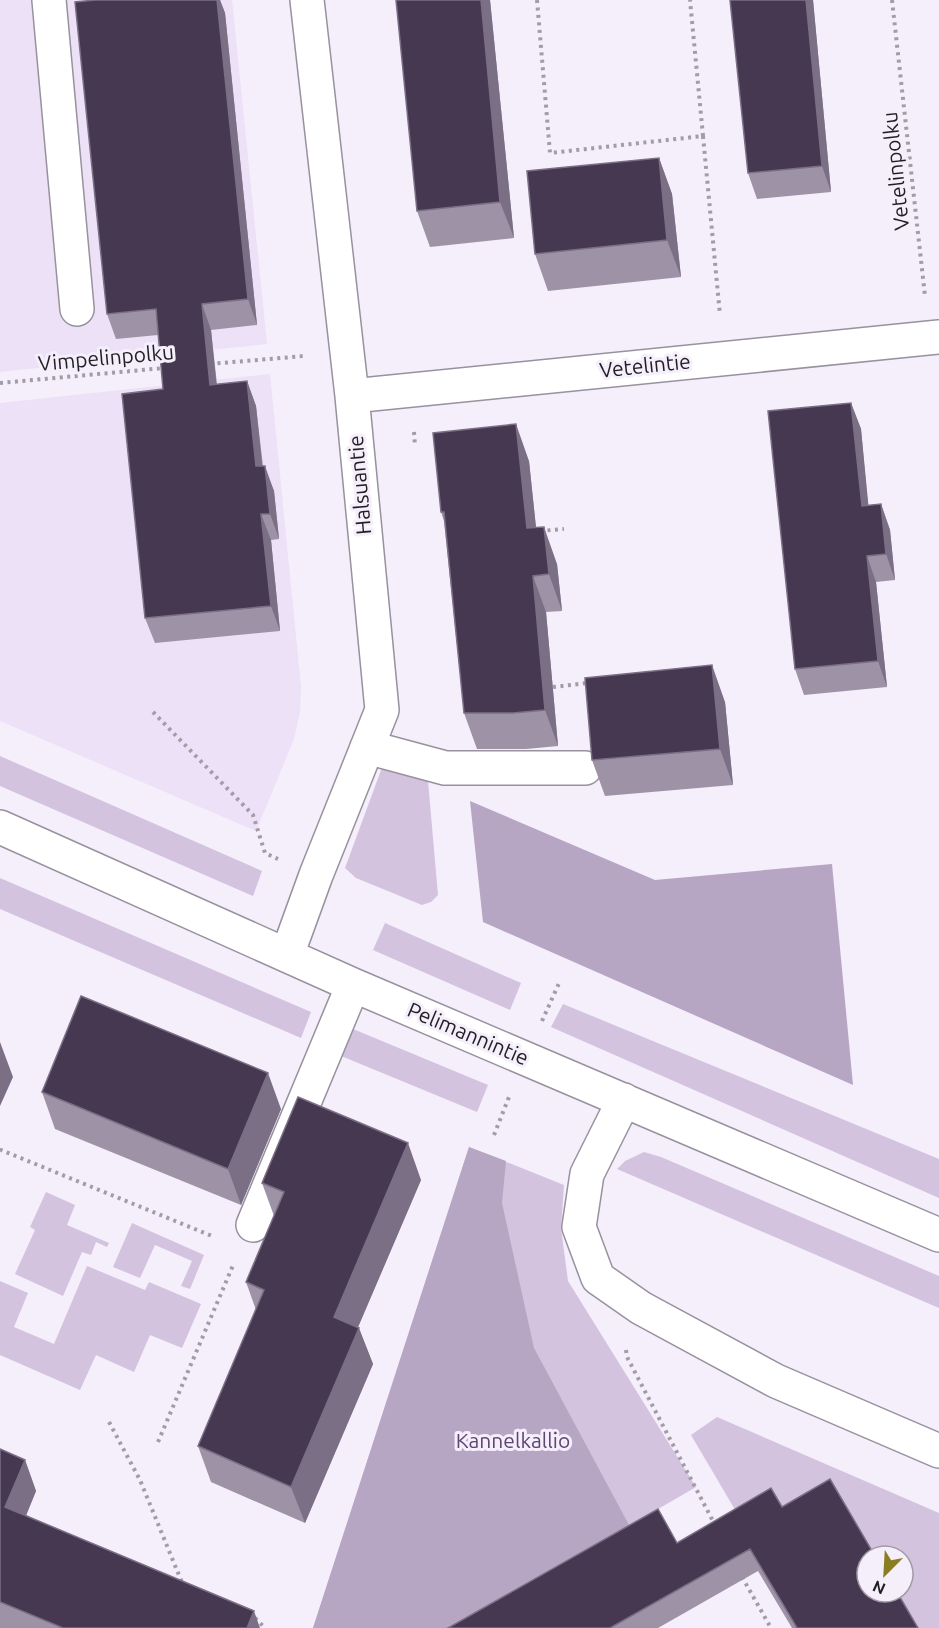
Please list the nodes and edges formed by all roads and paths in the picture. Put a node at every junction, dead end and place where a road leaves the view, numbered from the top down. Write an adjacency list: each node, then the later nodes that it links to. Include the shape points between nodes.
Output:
1 (49, 0): 7 (street)
2 (307, 0): 14 (street, Halsuantie)
3 (537, 0): 6 (path, via 550,153)
4 (690, 0): 6 (path)
5 (892, 0): 9 (path, Vetelinpolku)
6 (703, 136): 8 (path)
7 (77, 309)
8 (720, 315)
9 (935, 338): 14 (street, Vetelintie)
10 (286, 357): 11 (path, Vimpelinpolku)
11 (202, 365)
12 (167, 368): 13 (path, Vimpelinpolku)
13 (0, 383)
14 (352, 396): 20 (street, Halsuantie, via 382,710)
15 (564, 529): 16 (path)
16 (536, 531)
17 (588, 683): 18 (path)
18 (553, 687)
19 (153, 712): 23 (path, via 253,815)
20 (367, 747): 21 (street, via 445,768); 24 (street, Halsuantie)
21 (585, 768)
22 (0, 827): 24 (street, Pelimannintie)
23 (265, 853)
24 (287, 955): 25 (street, Pelimannintie)
25 (353, 985): 26 (street, Pelimannintie); 28 (street)
26 (624, 1100): 29 (street, Pelimannintie); 35 (street, via 587,1174 579,1227 598,1278 641,1308 776,1381)
27 (0, 1151): 30 (path)
28 (253, 1225)
29 (939, 1235)
30 (219, 1239)
31 (236, 1259): 34 (path)
32 (625, 1347): 36 (path)
33 (109, 1422): 38 (path, via 140,1480 183,1586)
34 (158, 1442)
35 (939, 1451)
36 (718, 1532)
37 (740, 1573): 41 (path)
38 (193, 1590)
39 (254, 1617): 40 (path)
40 (265, 1628)
41 (771, 1628)

